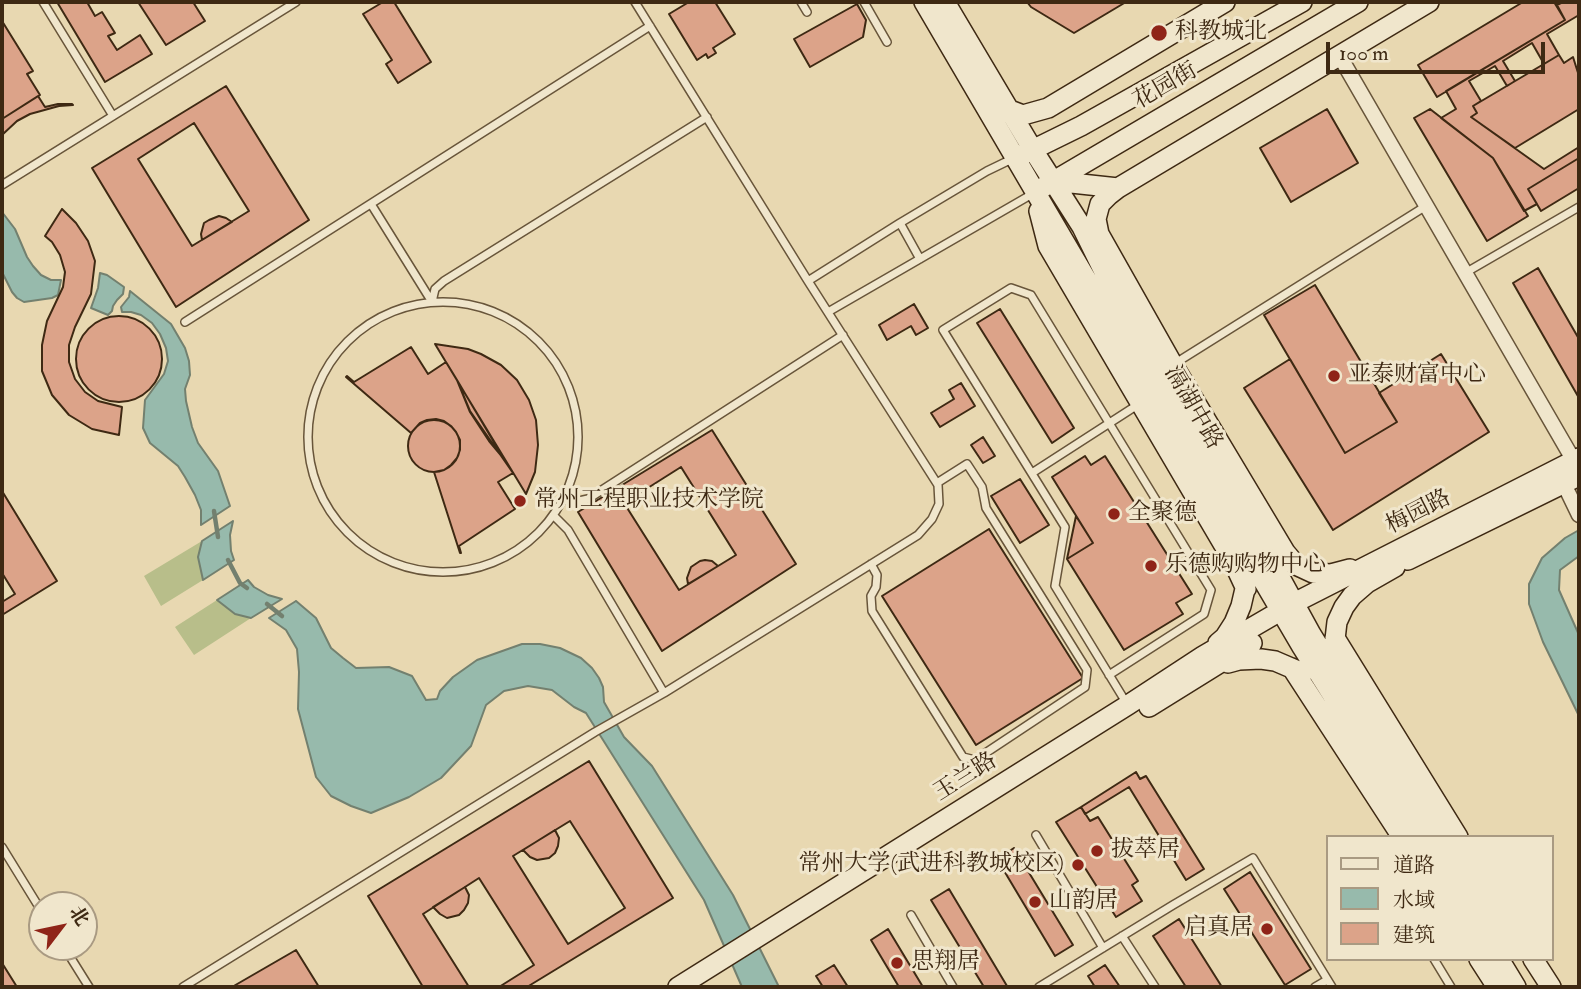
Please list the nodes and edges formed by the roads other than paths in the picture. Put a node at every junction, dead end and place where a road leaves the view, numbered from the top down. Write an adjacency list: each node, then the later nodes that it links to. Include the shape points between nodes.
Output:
1 (43, 2): 18 (lane)
2 (296, 2): 18 (lane)
3 (635, 2): 14 (lane)
4 (800, 2): 13 (lane)
5 (864, 2): 15 (lane)
6 (924, 2): 21 (street, 滆湖中路)
7 (945, 2): 17 (street, 滆湖中路)
8 (1225, 2): 17 (street, via 1048,108 1023,115)
9 (1302, 2): 12 (street, 花园街)
10 (1358, 2): 22 (street, 花园街)
11 (1428, 2): 16 (street)
12 (1271, 10): 20 (street, 花园街, via 1081,126)
13 (807, 12)
14 (650, 26): 19 (lane); 26 (lane)
15 (887, 42)
16 (1339, 55): 24 (street); 27 (street)
17 (1010, 110): 20 (street, 滆湖中路)
18 (113, 116): 23 (lane)
19 (707, 117): 32 (lane); 33 (lane, via 444,281 435,289)
20 (1033, 150): 21 (street, 花园街); 22 (street, 滆湖中路)
21 (1015, 158): 25 (street, 滆湖中路); 29 (lane)
22 (1053, 181): 24 (street); 25 (street, 花园街); 46 (street, 滆湖中路)
23 (2, 185)
24 (1118, 188): 37 (street, via 1100,204 1098,234)
25 (1035, 193): 30 (lane); 38 (street, via 1048,246); 46 (street, 滆湖中路)
26 (370, 204): 33 (lane); 35 (lane)
27 (1426, 206): 31 (street); 37 (lane)
28 (1579, 207): 31 (lane)
29 (900, 223): 30 (lane); 32 (lane)
30 (920, 259): 34 (lane)
31 (1465, 273): 40 (street)
32 (808, 281): 34 (lane)
33 (432, 302): 43 (lane, via 472,304 514,321 548,350 570,388 579,432 573,476); 45 (lane, via 383,314 346,340 320,377 308,421 310,467 328,509 358,543 397,565 440,573 484,567 523,547)
34 (828, 312): 36 (lane)
35 (185, 322)
36 (843, 335): 42 (lane); 43 (lane, via 588,499)
37 (1173, 365): 49 (street)
38 (1140, 404): 39 (lane); 50 (street)
39 (1110, 423): 41 (lane); 41 (lane, via 1031,295 1011,288 943,330); 55 (lane, via 1211,590 1204,614)
40 (1574, 470): 44 (street); 47 (street, 梅园路)
41 (1032, 473): 55 (lane, via 1065,527 1055,586)
42 (937, 482): 48 (lane, via 939,504 932,519 918,535); 48 (lane, via 967,464 982,487 986,508 1087,670 1085,687 975,760 963,757 872,611 877,575)
43 (564, 495): 45 (lane)
44 (1579, 515)
45 (554, 516): 57 (lane, via 568,530)
46 (1244, 530): 49 (street); 50 (street, via 1249,568); 51 (street, 滆湖中路)
47 (1393, 561): 49 (street, via 1331,574 1313,573); 51 (street, 梅园路); 52 (street, via 1352,596 1337,622)
48 (871, 564): 57 (lane)
49 (1296, 565)
50 (1246, 589): 53 (street, via 1234,623)
51 (1290, 612): 53 (street, 玉兰路); 56 (street, 滆湖中路)
52 (1335, 638): 56 (street); 63 (street)
53 (1206, 662): 54 (street, via 1261,659); 58 (street, 玉兰路); 68 (street, 玉兰路)
54 (1292, 668): 56 (street); 60 (street)
55 (1109, 675): 58 (lane)
56 (1335, 686): 61 (street, 滆湖中路); 62 (street, 滆湖中路)
57 (664, 693): 79 (lane)
58 (1128, 705): 68 (street, 玉兰路)
59 (1036, 835): 69 (lane)
60 (1401, 835)
61 (1421, 835)
62 (1436, 835)
63 (1457, 835)
64 (2, 848): 65 (lane)
65 (29, 891)
66 (911, 915): 82 (lane)
67 (1122, 936): 69 (lane); 77 (lane, via 1253,858); 84 (lane)
68 (763, 941): 76 (street, 玉兰路)
69 (1103, 948): 83 (lane)
70 (73, 961): 78 (lane)
71 (1435, 961): 86 (lane)
72 (1480, 961): 87 (street)
73 (1500, 961): 88 (street)
74 (1515, 961): 89 (street)
75 (1534, 961): 90 (street)
76 (723, 966): 80 (street, 玉兰路); 81 (street, 玉兰路)
77 (1330, 984): 85 (lane)
78 (89, 987)
79 (183, 987)
80 (678, 987)
81 (700, 987)
82 (953, 987)
83 (1039, 987)
84 (1155, 987)
85 (1315, 987)
86 (1451, 987)
87 (1497, 987)
88 (1516, 987)
89 (1531, 987)
90 (1550, 987)

